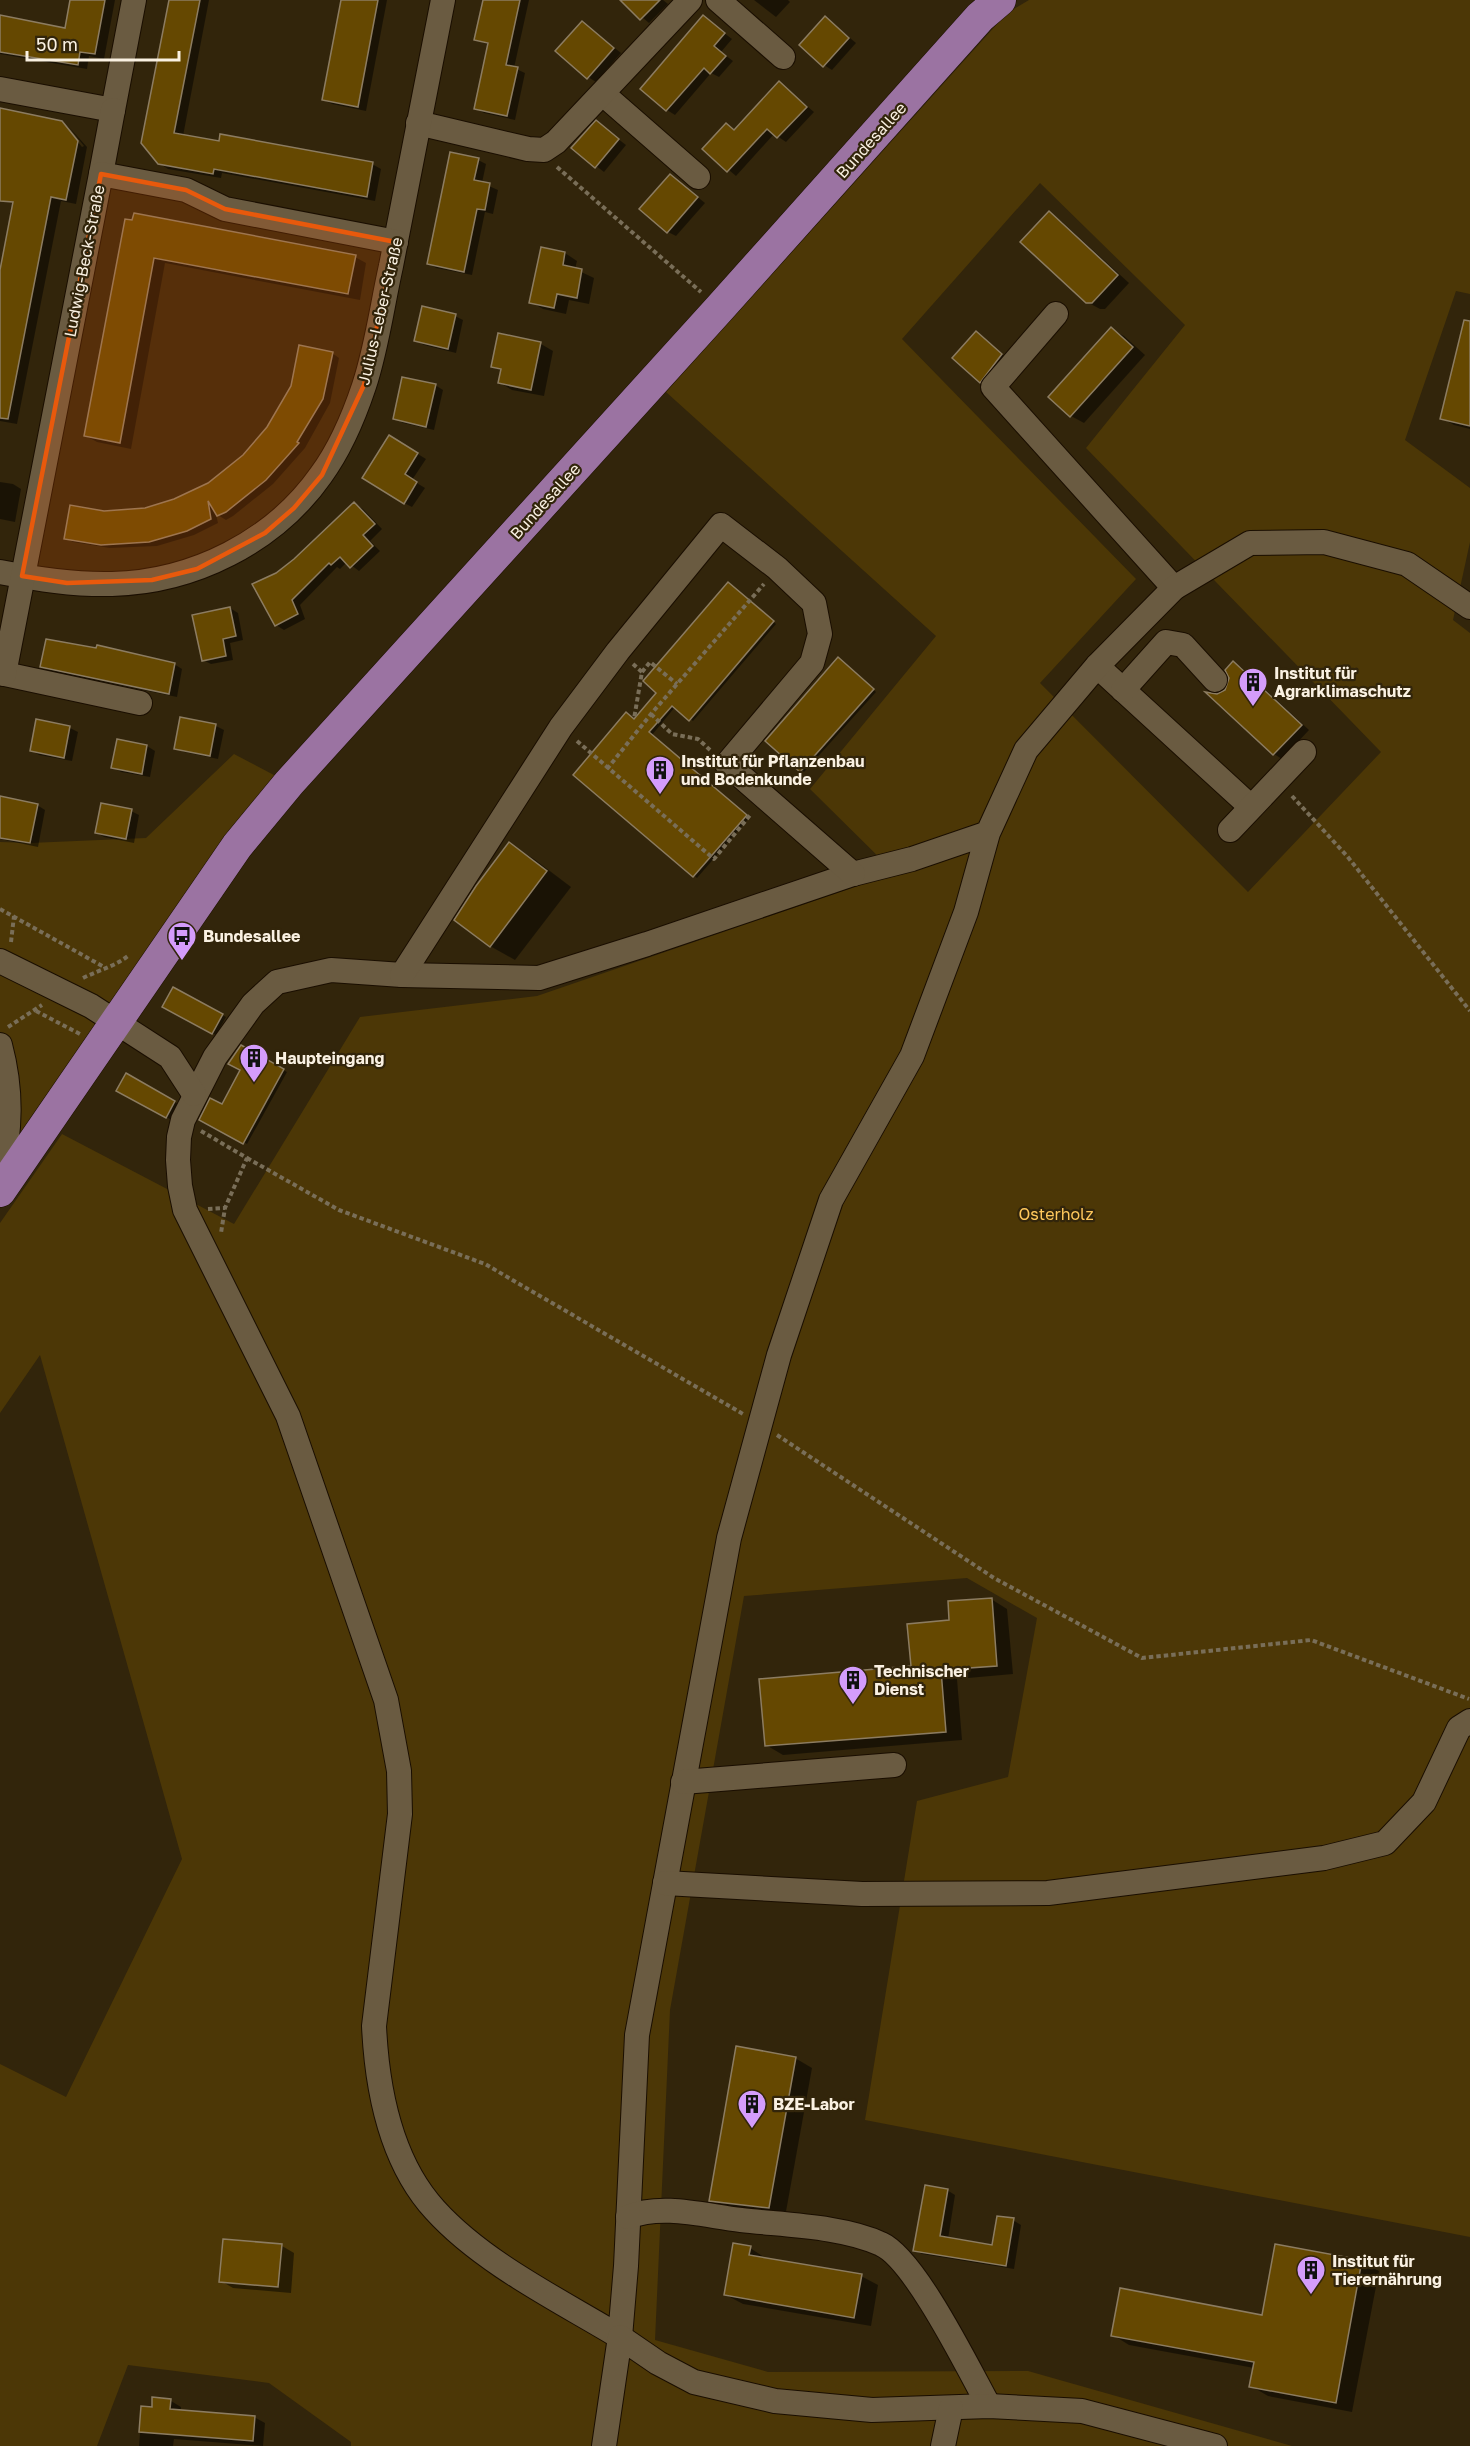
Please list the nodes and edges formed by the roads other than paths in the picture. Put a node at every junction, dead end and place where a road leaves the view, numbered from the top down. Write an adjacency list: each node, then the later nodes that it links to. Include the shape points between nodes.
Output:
1 (134, 0): 9 (street)
2 (443, 0): 10 (street, Julius-Leber-Straße)
3 (690, 0): 8 (street)
4 (718, 0): 6 (street)
5 (1000, 0): 30 (main road, Bundesallee, via 980,17 289,783 237,846)
6 (783, 57)
7 (0, 89): 9 (street)
8 (603, 94): 10 (street, via 544,150); 12 (street)
9 (113, 110): 11 (street)
10 (418, 123): 13 (street, Julius-Leber-Straße)
11 (100, 174): 13 (street, Ludwig-Beck-Straße, via 186,190 225,209); 15 (street, Ludwig-Beck-Straße)
12 (698, 177)
13 (396, 242): 15 (street, Julius-Leber-Straße, via 364,385 322,475 294,508 265,533 227,557 152,580 67,583)
14 (1056, 314): 16 (street, via 993,387)
15 (11, 574): 19 (street, Ludwig-Beck-Straße)
16 (1174, 588): 17 (street, via 1250,543 1323,542 1407,564); 18 (street)
17 (1470, 607)
18 (1097, 666): 21 (street); 26 (street, via 1026,750)
19 (2, 673): 22 (street)
20 (1215, 680): 21 (street, via 1183,645 1166,642)
21 (1123, 690): 24 (street)
22 (140, 703)
23 (1304, 752): 24 (street)
24 (1251, 807): 25 (street)
25 (1230, 830)
26 (988, 833): 27 (street); 39 (street, via 966,912 912,1056 831,1200 779,1355 729,1538)
27 (853, 874): 29 (street, via 538,978); 29 (street, via 727,764 812,663 820,634 814,603 777,568 721,525 561,727)
28 (1, 963): 30 (street)
29 (402, 975): 33 (street, via 331,970 277,982 254,1004)
30 (116, 1022): 32 (street); 36 (main road, Bundesallee)
31 (0, 1045): 35 (street, via 8,1073 10,1113)
32 (170, 1057): 33 (street); 34 (street)
33 (214, 1057): 34 (street)
34 (194, 1094): 42 (street, via 179,1137 185,1210 288,1416 393,1727 400,1814 374,2026 375,2057 392,2132 411,2175 435,2210 478,2249)
35 (0, 1177)
36 (0, 1191)
37 (1470, 1721): 40 (street, via 1459,1728 1424,1802 1385,1843 1324,1858 1048,1893 862,1894)
38 (894, 1765): 39 (street)
39 (682, 1782): 40 (street)
40 (664, 1883): 41 (street, via 637,2035)
41 (628, 2217): 42 (street); 43 (street, via 655,2210 678,2212 814,2229 883,2244 922,2287)
42 (620, 2337): 44 (street, via 694,2382 775,2401 872,2410); 45 (street)
43 (989, 2406): 44 (street); 47 (street, via 1082,2410)
44 (951, 2408): 46 (street)
45 (604, 2446)
46 (944, 2446)
47 (1215, 2446)

